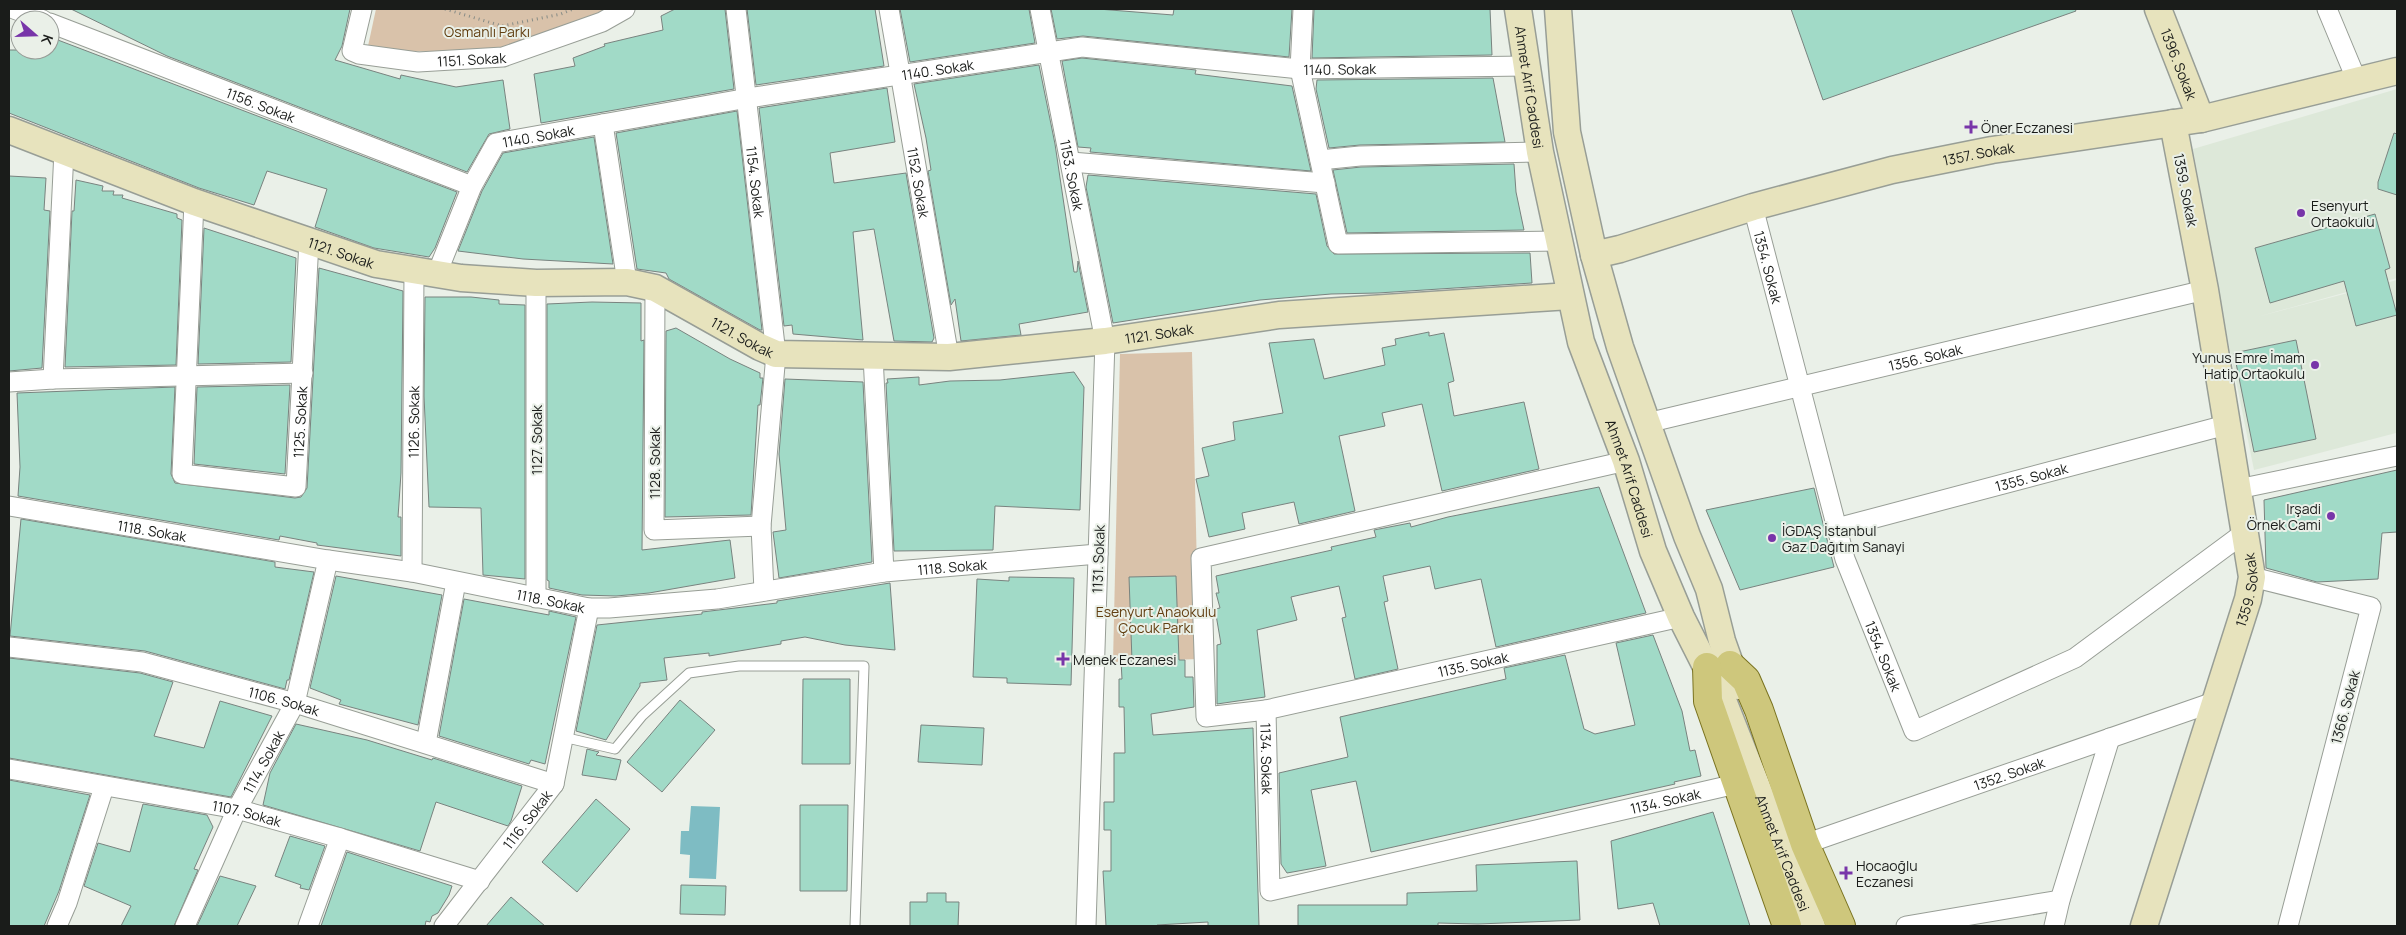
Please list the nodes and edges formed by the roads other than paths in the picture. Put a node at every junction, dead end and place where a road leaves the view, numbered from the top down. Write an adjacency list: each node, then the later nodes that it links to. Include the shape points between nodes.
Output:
1 (362, 9): 2 (street, 1151. Sokak, via 352,51 418,62 503,57 602,22)
2 (626, 9)
3 (736, 9): 18 (street, 1154. Sokak)
4 (889, 9): 16 (street, 1152. Sokak)
5 (1040, 9): 12 (street, 1153. Sokak)
6 (1303, 9): 14 (street)
7 (1518, 9): 13 (street, Ahmet Arif Caddesi)
8 (1558, 9): 33 (street, Ahmet Arif Caddesi, via 1567,132)
9 (2158, 9): 19 (street, 1396. Sokak)
10 (2327, 9): 17 (street)
11 (60, 27): 28 (street, 1156. Sokak)
12 (1048, 51): 14 (street, 1140. Sokak, via 1082,47); 16 (street, 1140. Sokak); 26 (street, 1153. Sokak)
13 (1528, 66): 14 (street, 1140. Sokak); 24 (street, Ahmet Arif Caddesi)
14 (1300, 69): 25 (street)
15 (2397, 70): 17 (street, 1357. Sokak)
16 (900, 76): 18 (street, 1140. Sokak); 43 (street, 1152. Sokak)
17 (2357, 81): 19 (street, 1357. Sokak)
18 (748, 98): 20 (street, 1140. Sokak); 41 (street, 1154. Sokak)
19 (2201, 119): 21 (street, 1357. Sokak)
20 (603, 124): 28 (street, 1140. Sokak, via 496,143); 35 (street)
21 (2173, 124): 30 (street, 1357. Sokak, via 1992,150 1892,170); 38 (street, 1359. Sokak)
22 (9, 130): 23 (street, 1121. Sokak)
23 (64, 150): 29 (street, 1121. Sokak); 46 (street)
24 (1540, 152): 25 (street, via 1360,156); 32 (street, Ahmet Arif Caddesi)
25 (1320, 160): 27 (street)
26 (1071, 162): 27 (street); 40 (street, 1153. Sokak)
27 (1325, 183): 32 (street, via 1338,244)
28 (472, 186): 34 (street, 1140. Sokak)
29 (194, 202): 31 (street, 1121. Sokak); 45 (street)
30 (1753, 206): 33 (street, 1357. Sokak); 48 (street, 1354. Sokak)
31 (309, 241): 34 (street, 1121. Sokak, via 376,264); 44 (street, 1125. Sokak)
32 (1558, 241): 39 (street, Ahmet Arif Caddesi)
33 (1594, 255): 49 (street, Ahmet Arif Caddesi)
34 (425, 274): 36 (street, 1121. Sokak); 62 (street, 1126. Sokak)
35 (627, 282): 36 (street, 1121. Sokak); 37 (street, 1121. Sokak)
36 (536, 283): 67 (street, 1127. Sokak)
37 (655, 288): 41 (street, 1121. Sokak); 55 (street, 1128. Sokak, via 654,530)
38 (2205, 290): 48 (street, 1356. Sokak); 50 (street, 1359. Sokak)
39 (1570, 296): 40 (street, 1121. Sokak, via 1279,315); 52 (street, Ahmet Arif Caddesi, via 1581,342)
40 (1105, 341): 43 (street, 1121. Sokak); 60 (street, 1131. Sokak)
41 (776, 354): 42 (street, 1121. Sokak); 55 (street, 1154. Sokak)
42 (873, 356): 43 (street, 1121. Sokak); 63 (street)
43 (949, 357)
44 (303, 373): 45 (street); 45 (street, 1125. Sokak, via 296,487 182,474)
45 (186, 377): 46 (street)
46 (53, 379): 47 (street)
47 (9, 382)
48 (1800, 385): 49 (street, 1356. Sokak); 56 (street, 1354. Sokak)
49 (1646, 423): 58 (street, Ahmet Arif Caddesi)
50 (2226, 425): 53 (street, 1359. Sokak); 56 (street, 1355. Sokak)
51 (2397, 456): 53 (street)
52 (1626, 461): 59 (street, Ahmet Arif Caddesi); 74 (street, 1134. Sokak, via 1201,558 1206,717)
53 (2238, 489): 57 (street, 1359. Sokak)
54 (9, 506): 61 (street, 1118. Sokak)
55 (761, 526): 66 (street, 1154. Sokak)
56 (1837, 528): 57 (street, 1354. Sokak, via 1845,559 1914,731 2075,658)
57 (2244, 533): 64 (street, 1359. Sokak)
58 (1687, 536): 59 (street, via 1688,552 1680,559 1663,562); 71 (street, Ahmet Arif Caddesi, via 1709,588)
59 (1653, 551): 69 (street, Ahmet Arif Caddesi)
60 (1098, 554): 63 (street, 1118. Sokak); 92 (street, 1131. Sokak)
61 (328, 560): 62 (street, 1118. Sokak); 73 (street, 1114. Sokak)
62 (412, 572): 65 (street, 1118. Sokak)
63 (884, 572): 66 (street, 1118. Sokak)
64 (2252, 577): 72 (street, 1359. Sokak); 100 (street, 1366. Sokak, via 2371,607)
65 (456, 582): 67 (street, 1118. Sokak); 77 (street)
66 (764, 591): 68 (street, 1118. Sokak, via 717,599)
67 (536, 598): 68 (street, 1118. Sokak)
68 (589, 608): 75 (street, 1116. Sokak)
69 (1681, 617): 71 (street, Ahmet Arif Caddesi); 74 (street, 1135. Sokak)
70 (9, 647): 73 (street, 1106. Sokak, via 142,662)
71 (1719, 666): 80 (main road, via 1708,701); 84 (main road, via 1746,680); 94 (street, Ahmet Arif Caddesi, via 1722,698); 95 (street, Ahmet Arif Caddesi)
72 (2214, 702): 76 (street, 1352. Sokak); 99 (street, 1359. Sokak)
73 (295, 703): 77 (street, 1106. Sokak); 82 (street, 1114. Sokak)
74 (1266, 710): 80 (street, 1134. Sokak, via 1270,891)
75 (563, 737): 79 (street, 1116. Sokak); 91 (lane, via 615,749 642,716 689,673 739,666 864,666)
76 (2110, 738): 84 (street, 1352. Sokak); 86 (street)
77 (426, 743): 79 (street, 1106. Sokak)
78 (9, 768): 81 (street, 1107. Sokak)
79 (554, 784): 85 (street, 1116. Sokak)
80 (1736, 784): 93 (main road)
81 (104, 787): 82 (street, 1107. Sokak); 87 (street)
82 (237, 810): 83 (street, 1107. Sokak); 88 (street, 1114. Sokak)
83 (340, 838): 85 (street, 1107. Sokak); 89 (street)
84 (1805, 844): 96 (main road)
85 (480, 881): 90 (street, 1116. Sokak)
86 (2060, 900): 97 (street); 98 (street)
87 (57, 926)
88 (185, 926)
89 (308, 926)
90 (444, 926)
91 (855, 926)
92 (1086, 926)
93 (1788, 926)
94 (1812, 926)
95 (1828, 926)
96 (1841, 926)
97 (1906, 926)
98 (2054, 926)
99 (2144, 926)
100 (2288, 926)

